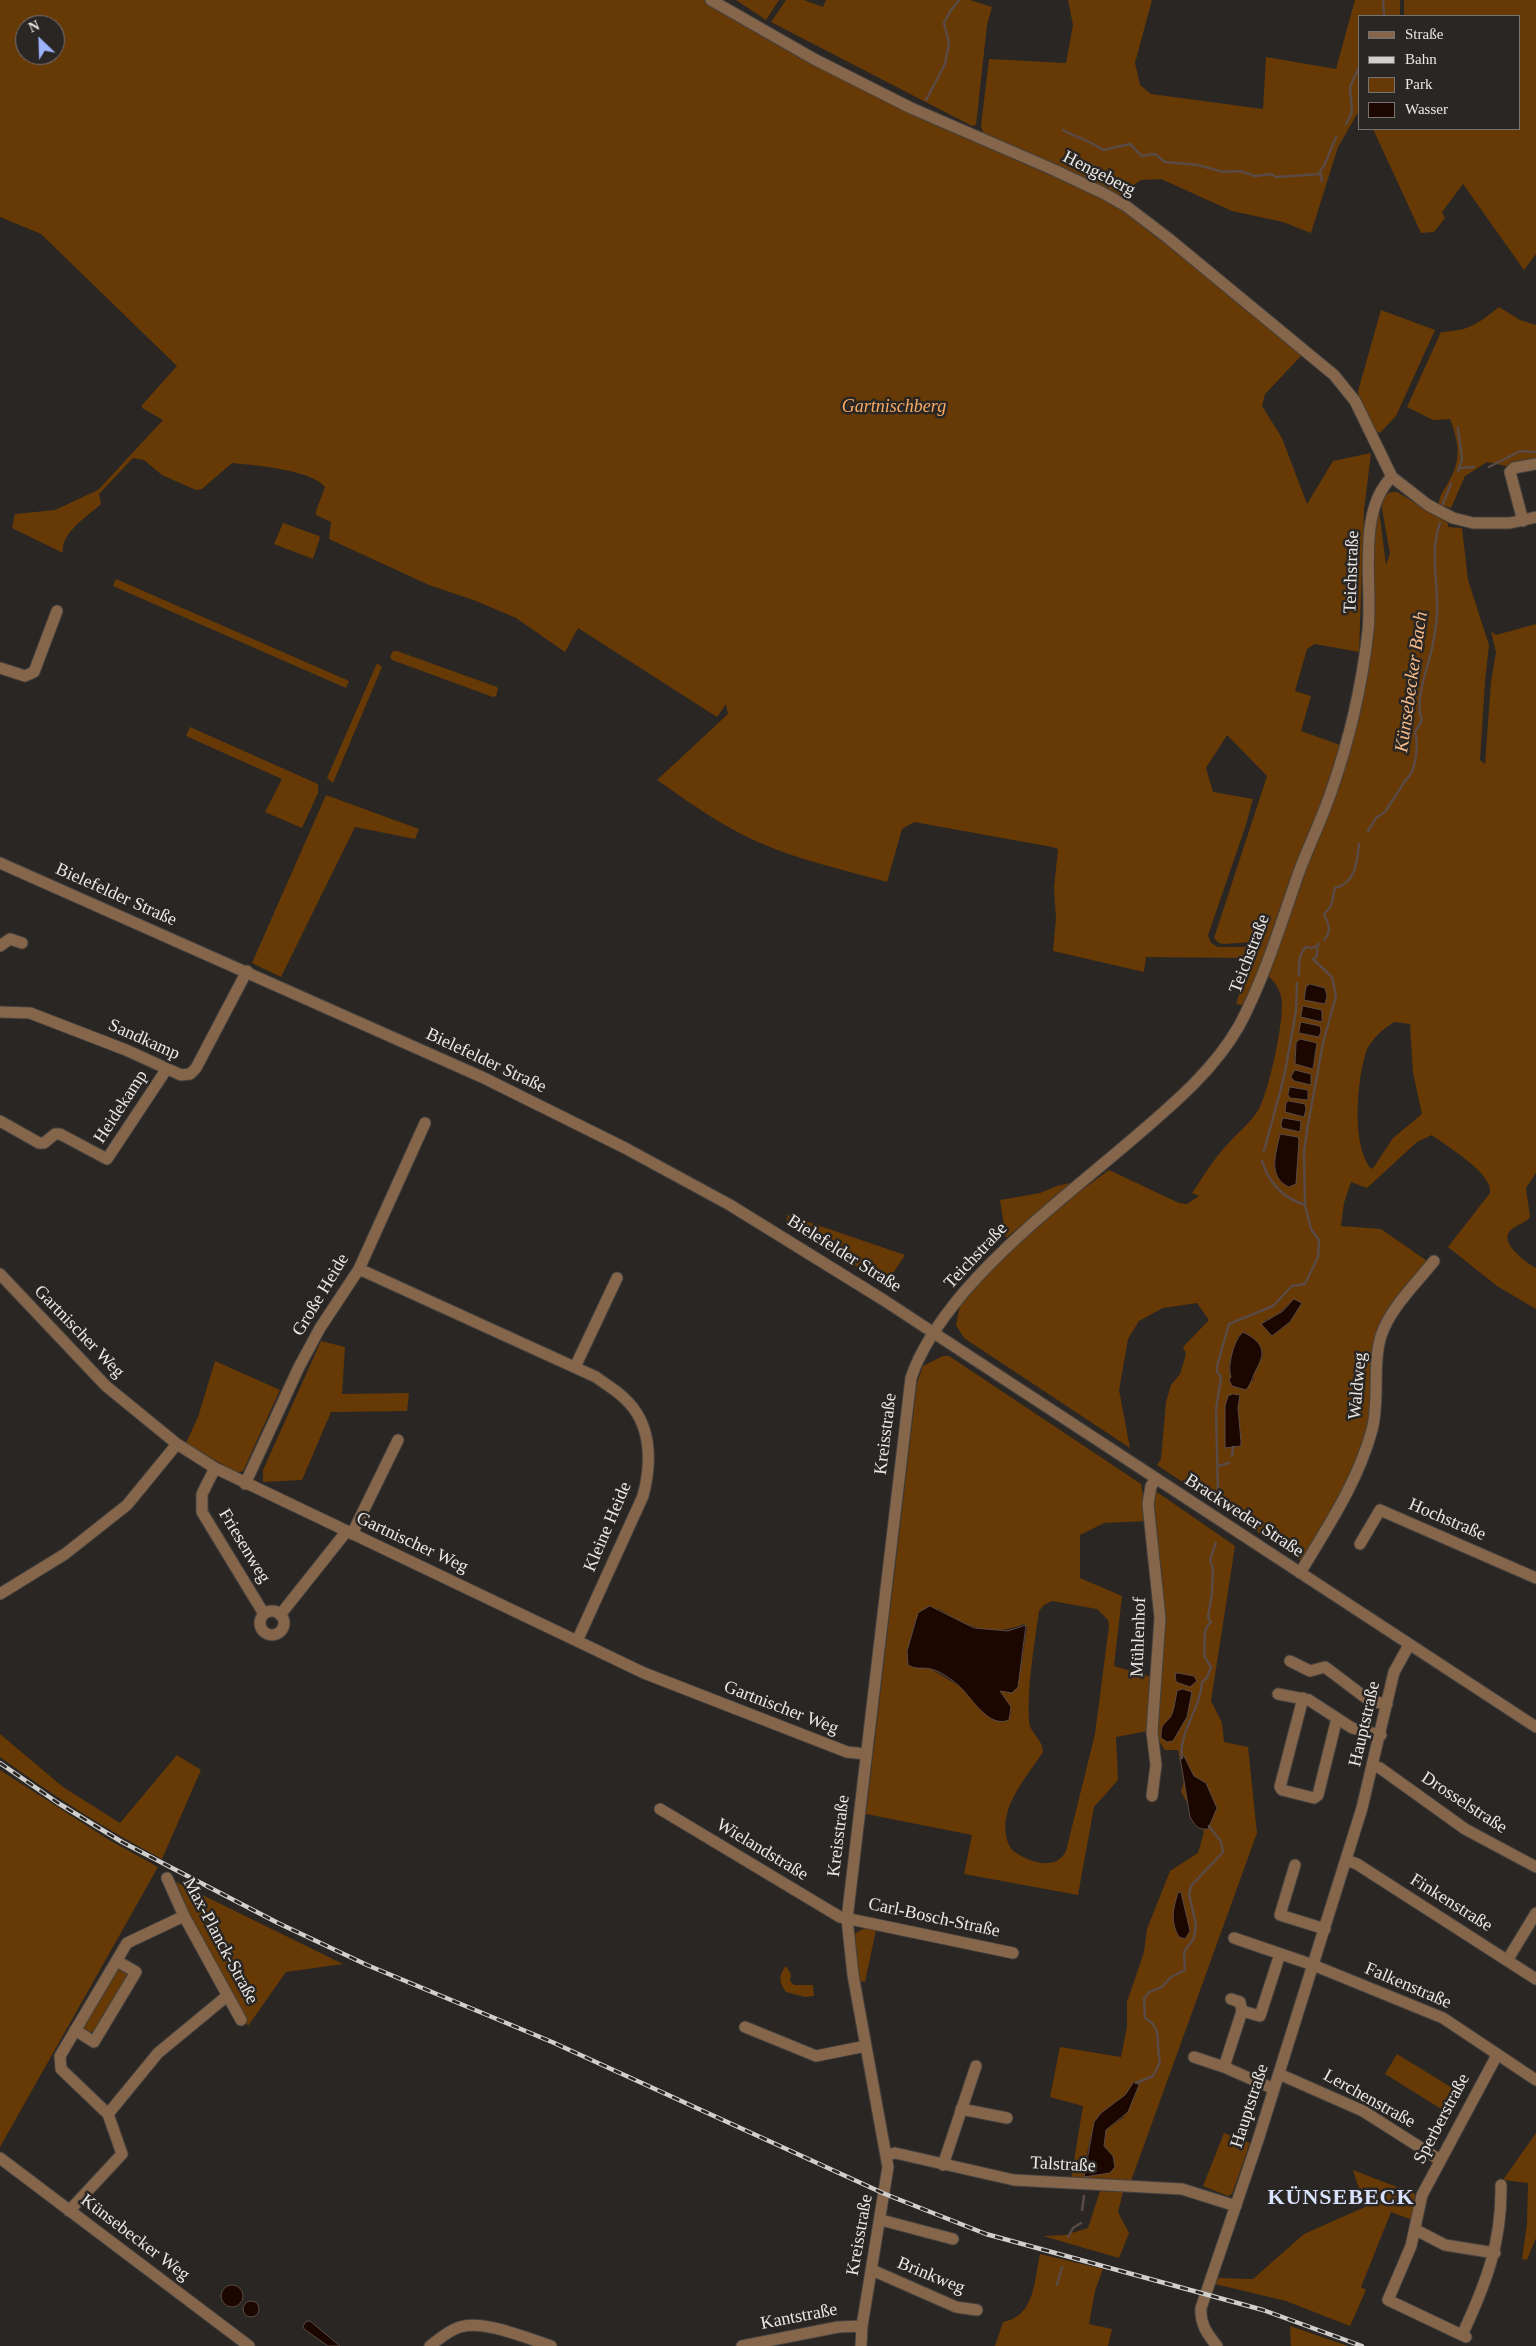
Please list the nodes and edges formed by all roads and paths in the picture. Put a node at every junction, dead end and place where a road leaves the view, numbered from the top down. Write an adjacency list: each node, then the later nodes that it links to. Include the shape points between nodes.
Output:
1 (711, 0): 3 (street, Hengeberg, via 814,59 912,108 1052,169 1126,206 1334,375 1355,401)
2 (1536, 464): 5 (street, via 1514,468 1510,472)
3 (1392, 478): 5 (street, via 1428,506 1453,518 1490,524); 20 (street, Teichstraße, via 1384,485 1374,507 1370,532 1368,629 1349,732 1331,793 1263,973 1238,1027 1222,1052 1186,1093 998,1254 951,1308)
4 (1536, 516): 5 (street)
5 (1524, 520)
6 (57, 610): 7 (street, via 34,672 25,676)
7 (0, 668)
8 (0, 863): 11 (street, Bielefelder Straße)
9 (22, 943): 10 (street, via 10,939)
10 (0, 946)
11 (247, 971): 13 (street, Sandkamp, via 196,1068 190,1074 181,1075); 20 (street, Bielefelder Straße, via 484,1078 625,1148 770,1228)
12 (0, 1012): 13 (street, Sandkamp, via 30,1013 126,1050)
13 (166, 1070): 14 (street, Heidekamp, via 107,1160 60,1134 39,1143)
14 (0, 1121)
15 (426, 1123): 17 (street, Große Heide)
16 (1434, 1261): 29 (street, Waldweg, via 1388,1320 1381,1336 1375,1416 1369,1439 1350,1488)
17 (359, 1269): 21 (street, Kleine Heide); 26 (street, Große Heide, via 303,1359)
18 (0, 1274): 23 (street, Gartnischer Weg, via 106,1386)
19 (617, 1278): 21 (street)
20 (934, 1333): 25 (street, Brackweder Straße); 43 (street, Kreisstraße, via 915,1364 911,1378)
21 (575, 1368): 34 (street, Kleine Heide, via 596,1377 627,1401 640,1421 650,1458 643,1496)
22 (398, 1440): 27 (street, Friesenweg)
23 (177, 1444): 24 (street, Gartnischer Weg); 31 (street, via 127,1505 65,1554)
24 (214, 1468): 26 (street, Gartnischer Weg); 32 (street, Friesenweg, via 202,1494 202,1512)
25 (1156, 1479): 29 (street, Brackweder Straße); 45 (street, Mühlenhof, via 1151,1486 1148,1504 1160,1618 1152,1732 1156,1765)
26 (245, 1484): 27 (street, Gartnischer Weg)
27 (349, 1533): 33 (street, Friesenweg); 34 (street, Gartnischer Weg)
28 (1360, 1544): 30 (street, Hochstraße, via 1380,1510)
29 (1300, 1573): 35 (street, Brackweder Straße)
30 (1536, 1578)
31 (0, 1594)
32 (264, 1614): 33 (street, via 274,1612); 33 (street, Friesenweg, via 260,1627 272,1636 284,1627)
33 (280, 1615)
34 (577, 1641): 43 (street, Gartnischer Weg, via 644,1673 754,1717 847,1752)
35 (1409, 1645): 39 (street, Hauptstraße, via 1397,1664); 41 (street, Brackweder Straße)
36 (1290, 1661): 39 (street, via 1310,1671 1325,1667 1370,1701)
37 (1278, 1694): 38 (street)
38 (1303, 1698): 40 (street); 40 (street, Hauptstraße, via 1280,1787 1282,1790 1314,1798 1318,1795)
39 (1387, 1704): 42 (street, Hauptstraße)
40 (1337, 1718): 42 (street, via 1352,1728)
41 (1536, 1727)
42 (1381, 1735): 44 (street, Hauptstraße)
43 (866, 1754): 53 (street, Kreisstraße)
44 (1374, 1766): 47 (street, Hauptstraße); 49 (street, Drosselstraße, via 1466,1829)
45 (1152, 1796)
46 (660, 1809): 53 (street, Wielandstraße)
47 (1346, 1860): 54 (street, Hauptstraße); 58 (street, Finkenstraße)
48 (1295, 1865): 54 (street, via 1280,1915)
49 (1536, 1867)
50 (167, 1878): 52 (street, Max-Planck-Straße)
51 (1536, 1912): 58 (street)
52 (184, 1916): 59 (street, via 127,1944); 62 (street, Max-Planck-Straße)
53 (847, 1919): 56 (street, Carl-Bosch-Straße); 68 (street, Kreisstraße)
54 (1325, 1929): 60 (street, Hauptstraße)
55 (1234, 1938): 57 (street, Falkenstraße)
56 (1013, 1953)
57 (1280, 1954): 60 (street, Falkenstraße); 64 (street, via 1260,2016)
58 (1508, 1959): 61 (street, Finkenstraße)
59 (117, 1960): 67 (street); 67 (street, via 136,1972 94,2042)
60 (1313, 1965): 69 (street, Falkenstraße, via 1442,2018); 73 (street, Hauptstraße)
61 (1536, 1979)
62 (227, 1996): 65 (street, Max-Planck-Straße); 77 (street, via 158,2053)
63 (1231, 1999): 64 (street, via 1240,2002)
64 (1242, 2011): 72 (street)
65 (241, 2020)
66 (745, 2026): 68 (street, via 816,2056)
67 (75, 2030): 77 (street, via 60,2056 60,2069)
68 (866, 2046): 79 (street, Kreisstraße)
69 (1497, 2055): 74 (street, Falkenstraße); 81 (street, Sperberstraße)
70 (1194, 2057): 72 (street)
71 (976, 2066): 76 (street)
72 (1224, 2067): 75 (street)
73 (1279, 2074): 75 (street, Hauptstraße); 81 (street, Lerchenstraße, via 1363,2111)
74 (1536, 2080)
75 (1274, 2089): 84 (street, Hauptstraße)
76 (961, 2109): 78 (street); 82 (street)
77 (108, 2114): 85 (street, via 122,2154)
78 (1007, 2118)
79 (887, 2155): 82 (street, Talstraße, via 895,2153); 86 (street, Kreisstraße, via 887,2186)
80 (0, 2158): 85 (street, Künsebecker Weg)
81 (1440, 2160): 87 (street, Sperberstraße, via 1422,2195)
82 (943, 2165): 84 (street, Talstraße, via 1014,2180 1182,2189)
83 (1501, 2185): 89 (street, Sperberstraße, via 1502,2205)
84 (1236, 2206): 98 (street, Hauptstraße, via 1200,2316 1205,2330)
85 (69, 2211): 94 (street, Künsebecker Weg)
86 (881, 2220): 88 (street); 90 (street, Kreisstraße)
87 (1416, 2230): 89 (street, via 1445,2245); 89 (street, Sperberstraße, via 1388,2300 1464,2336 1484,2290)
88 (953, 2239)
89 (1495, 2253)
90 (872, 2270): 91 (street, Brinkweg, via 956,2307); 92 (street, Kreisstraße)
91 (977, 2310)
92 (862, 2326): 93 (street, Kantstraße, via 838,2327); 97 (street, Kreisstraße)
93 (749, 2345)
94 (248, 2346)
95 (430, 2346): 96 (street, via 452,2331 469,2325 483,2326)
96 (551, 2346)
97 (861, 2346)
98 (1217, 2346)

